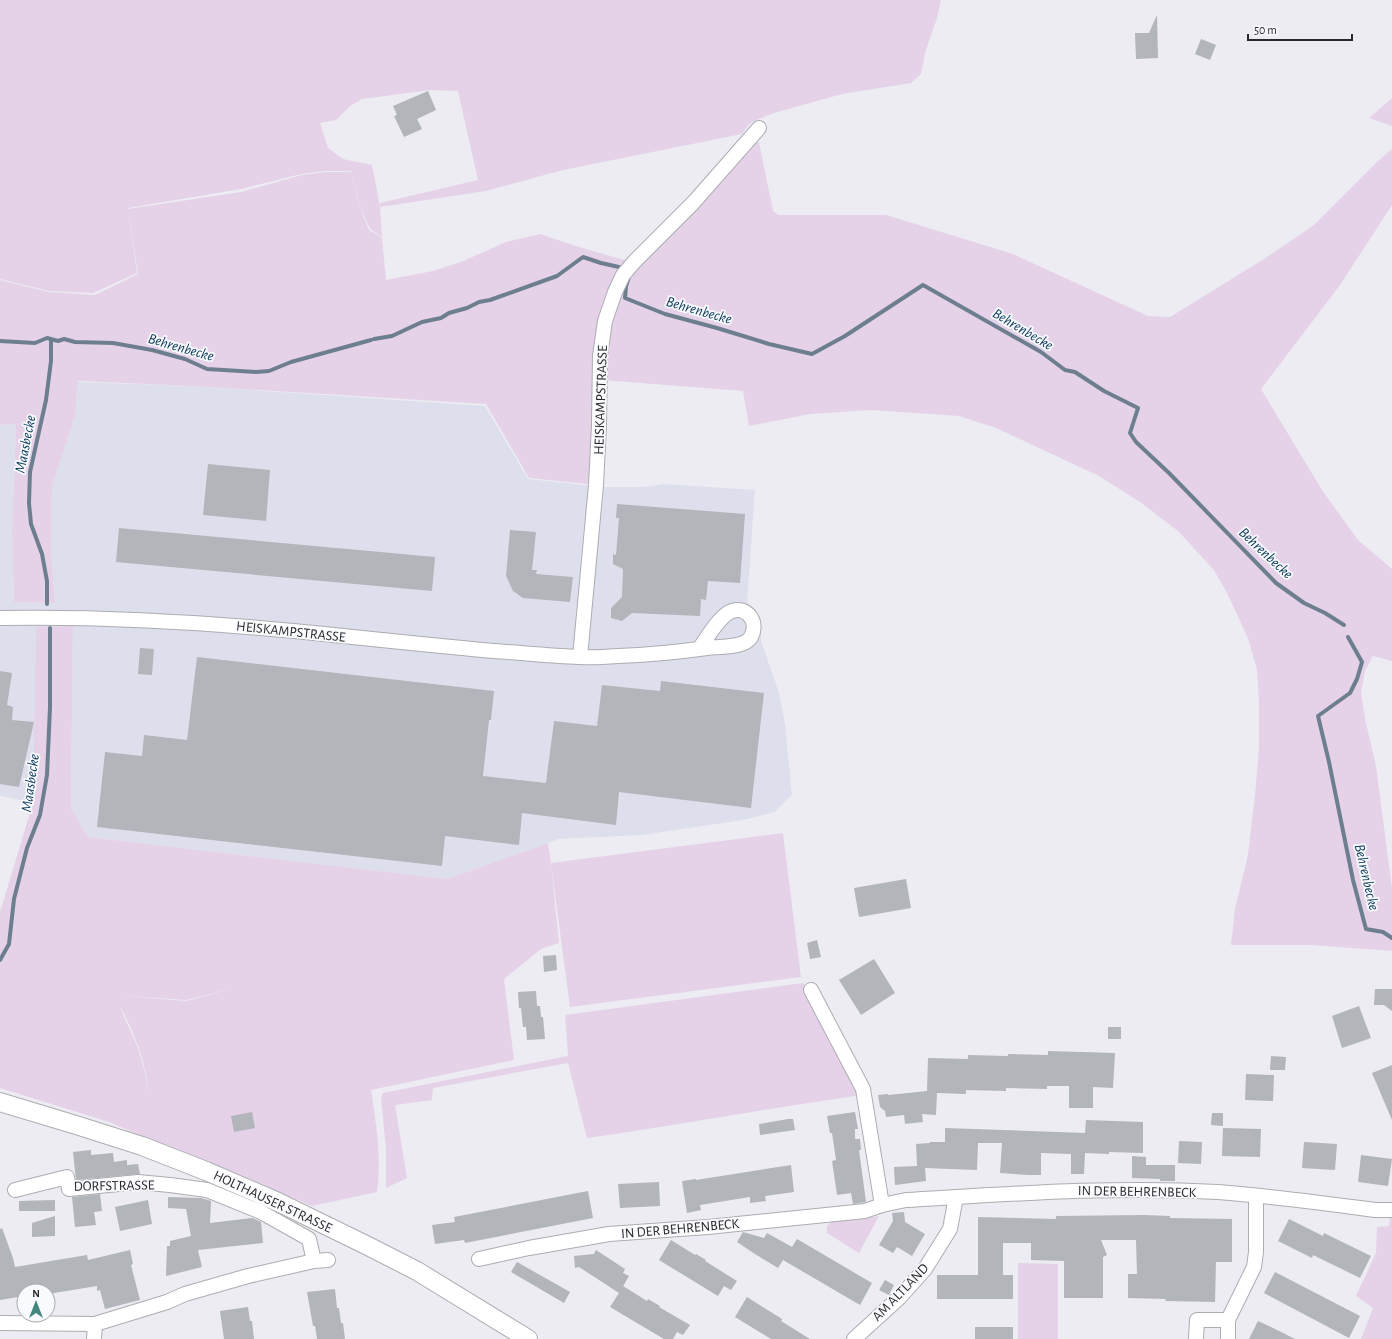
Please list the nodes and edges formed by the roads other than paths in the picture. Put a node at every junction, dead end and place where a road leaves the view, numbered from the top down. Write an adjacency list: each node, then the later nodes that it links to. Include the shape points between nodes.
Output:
1 (759, 128): 4 (street, HEISKAMPSTRASSE, via 693,203 623,275 605,321 600,356 596,485)
2 (0, 618): 4 (street, HEISKAMPSTRASSE, via 39,617 223,624 459,648)
3 (699, 649): 4 (street, HEISKAMPSTRASSE, via 639,656)
4 (580, 657)
5 (811, 990): 10 (street, via 863,1089)
6 (0, 1102): 18 (street, HOLTHAUSER STRASSE, via 142,1146 278,1202 417,1271)
7 (15, 1190): 15 (street, DORFSTRASSE, via 67,1177 69,1189 138,1182 207,1190 260,1212 309,1239 321,1261 248,1276)
8 (1256, 1196): 9 (street, IN DER BEHRENBECK, via 1218,1192 1062,1190); 11 (street, IN DER BEHRENBECK); 13 (street, via 1254,1267)
9 (956, 1197): 10 (street, IN DER BEHRENBECK, via 906,1200); 16 (street, AM ALTLAND, via 950,1229 925,1269 900,1297)
10 (882, 1205): 12 (street, IN DER BEHRENBECK, via 857,1212 609,1234)
11 (1392, 1210)
12 (479, 1259)
13 (1228, 1320): 19 (street, via 1196,1320); 20 (street)
14 (0, 1323): 15 (street, DORFSTRASSE)
15 (95, 1324): 17 (street)
16 (856, 1338)
17 (94, 1339)
18 (528, 1339)
19 (1196, 1339)
20 (1228, 1339)

